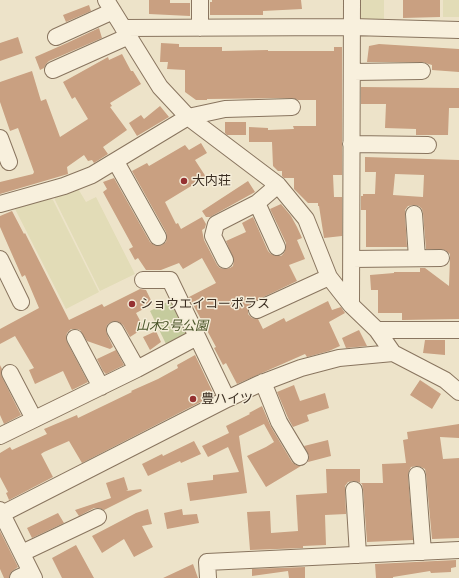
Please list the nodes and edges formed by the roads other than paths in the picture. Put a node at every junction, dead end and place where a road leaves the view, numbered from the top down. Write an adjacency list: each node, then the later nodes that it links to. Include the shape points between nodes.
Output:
1 (200, 0): 4 (street)
2 (352, 0): 5 (street)
3 (110, 6): 7 (street); 8 (street)
4 (200, 28): 5 (street); 7 (street)
5 (352, 28): 6 (street); 11 (street)
6 (459, 30)
7 (126, 32): 9 (street); 13 (street, via 160,86)
8 (56, 37)
9 (53, 70)
10 (422, 71): 11 (street)
11 (353, 72): 15 (street)
12 (292, 107): 13 (street, via 225,109)
13 (188, 117): 18 (street); 19 (street)
14 (0, 138): 17 (street)
15 (351, 144): 16 (street); 28 (street)
16 (428, 145)
17 (9, 162)
18 (116, 162): 21 (street, via 64,186); 23 (street)
19 (278, 185): 20 (street); 30 (street, via 306,219)
20 (257, 203): 24 (street); 29 (street, via 216,224 213,236)
21 (0, 204)
22 (414, 214): 25 (street)
23 (158, 237)
24 (277, 247)
25 (417, 258): 26 (street); 28 (street)
26 (441, 258)
27 (0, 259): 32 (street)
28 (352, 259): 33 (street)
29 (225, 260)
30 (329, 277): 33 (street); 34 (street)
31 (143, 280): 38 (street, via 170,280)
32 (21, 302)
33 (351, 305): 36 (street)
34 (257, 310)
35 (115, 330): 41 (street)
36 (378, 330): 37 (street); 40 (street)
37 (459, 330)
38 (197, 337): 41 (street); 46 (street)
39 (75, 338): 44 (street)
40 (393, 352): 43 (street, via 339,358); 45 (street, via 445,380)
41 (137, 369): 44 (street)
42 (10, 373): 47 (street)
43 (263, 382): 46 (street); 49 (street, via 279,422)
44 (101, 387): 47 (street)
45 (459, 392)
46 (227, 398): 52 (street)
47 (34, 419): 48 (street)
48 (0, 436)
49 (300, 457)
50 (417, 475): 55 (street)
51 (354, 490): 57 (street)
52 (1, 513): 56 (street)
53 (98, 517): 56 (street)
54 (459, 550): 55 (street); 58 (street)
55 (423, 552): 57 (street)
56 (22, 553): 59 (street)
57 (358, 554): 60 (street, via 207,562)
58 (459, 554)
59 (28, 576)
60 (208, 578)

